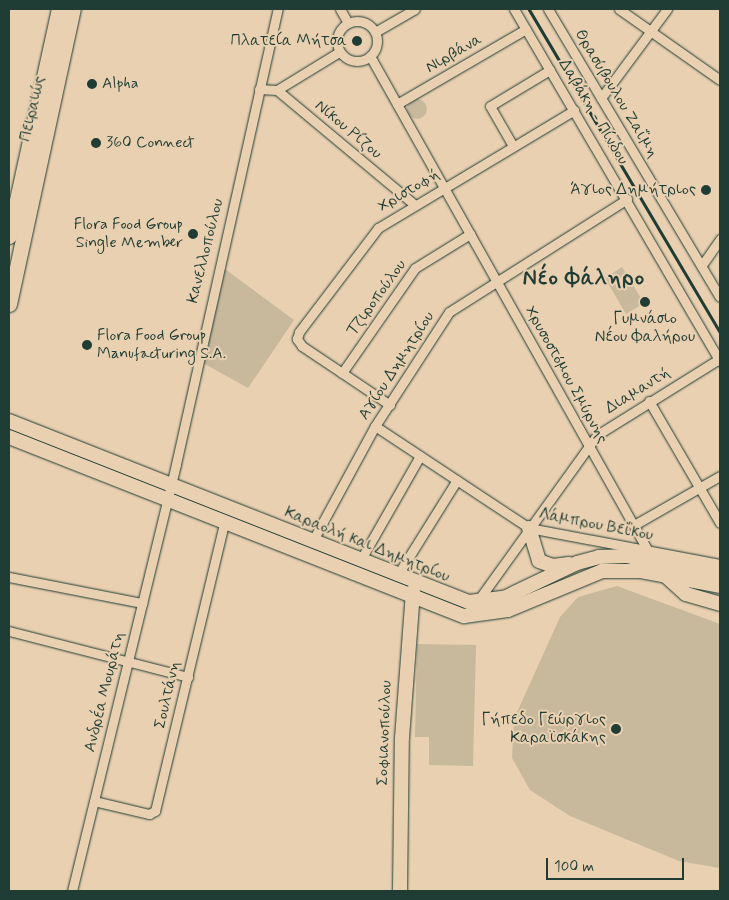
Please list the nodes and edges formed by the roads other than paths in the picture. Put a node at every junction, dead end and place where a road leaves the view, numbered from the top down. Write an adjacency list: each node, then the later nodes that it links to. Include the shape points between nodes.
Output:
1 (62, 9): 27 (main road, Πειραιώς); 32 (main road, Πειραιώς)
2 (278, 9): 17 (street, Κανελλοπούλου)
3 (340, 9): 9 (street)
4 (415, 9): 12 (street)
5 (514, 9): 10 (street, Δαβάκη - Πίνδου)
6 (548, 9): 19 (street, Θρασύβουλου Ζαΐμη)
7 (619, 9): 11 (street)
8 (667, 9): 11 (street)
9 (348, 23): 12 (street, via 365,22); 13 (street, via 337,35)
10 (526, 30): 15 (street, Δαβάκη - Πίνδου); 20 (street, Νιρβάνα)
11 (650, 31): 16 (street); 19 (street)
12 (375, 32): 14 (street, via 376,46)
13 (340, 52): 14 (street, via 352,61); 18 (street)
14 (370, 56): 20 (street, Χρυσοστόμου Σμύρνης)
15 (550, 70): 21 (street, Δαβάκη - Πίνδου); 22 (street, via 490,106)
16 (720, 80)
17 (259, 89): 18 (street); 44 (street, Κανελλοπούλου)
18 (277, 90): 25 (street, Νίκου Ρίζου)
19 (602, 98): 29 (street, Θρασύβουλου Ζαΐμη)
20 (397, 104): 23 (street, Χρυσοστόμου Σμύρνης)
21 (574, 110): 22 (street, Χριστοφή); 24 (street, Δαβάκη - Πίνδου)
22 (513, 146): 23 (street, Χριστοφή)
23 (444, 187): 25 (street, Χριστοφή); 26 (street, Χρυσοστόμου Σμύρνης)
24 (627, 199): 30 (street, Αγίου Δημητρίου); 33 (street, Δαβάκη - Πίνδου)
25 (414, 204): 34 (street, Χριστοφή, via 368,238 297,339)
26 (470, 234): 30 (street, Χρυσοστόμου Σμύρνης); 34 (street, Τζιροπούλου, via 415,268)
27 (9, 236)
28 (720, 239): 29 (street)
29 (702, 265): 31 (street, Θρασύβουλου Ζαΐμη)
30 (496, 280): 36 (street, Αγίου Δημητρίου, via 449,312); 40 (street, Χρυσοστόμου Σμύρνης)
31 (720, 297)
32 (9, 304)
33 (720, 360): 35 (street, Διαμαντή)
34 (342, 373): 36 (street)
35 (649, 401): 40 (street, Διαμαντή); 45 (street)
36 (390, 405): 38 (street, Αγίου Δημητρίου)
37 (9, 421): 44 (main road, Καραολή και Δημητρίου)
38 (375, 426): 41 (street, Λάμπρου Βεΐκου); 51 (street, Αγίου Δημητρίου)
39 (9, 438): 46 (main road, Καραολή και Δημητρίου)
40 (588, 444): 49 (street, Χρυσοστόμου Σμύρνης); 50 (street, Διαμαντή)
41 (420, 456): 43 (street, Λάμπρου Βεΐκου); 53 (street)
42 (720, 476): 45 (street)
43 (457, 480): 50 (street, Λάμπρου Βεΐκου); 60 (street)
44 (170, 486): 46 (street, Κανελλοπούλου); 51 (main road, Καραολή και Δημητρίου)
45 (700, 488): 48 (street); 49 (street)
46 (167, 500): 47 (main road, Καραολή και Δημητρίου); 64 (street, Ανδρέα Μουράτη)
47 (224, 523): 62 (main road, Καραολή και Δημητρίου); 70 (street, Σουλτάνη)
48 (720, 523)
49 (634, 525): 52 (street, Χρυσοστόμου Σμύρνης)
50 (529, 528): 52 (street, Λάμπρου Βεΐκου); 54 (main road, via 532,550 543,564); 63 (street, Διαμαντή)
51 (312, 542): 53 (main road, Καραολή και Δημητρίου)
52 (648, 551): 55 (street, Λάμπρου Βεΐκου)
53 (360, 561): 60 (main road, Καραολή και Δημητρίου)
54 (577, 562): 56 (main road, Καραολή και Δημητρίου, via 621,556); 63 (main road, Καραολή και Δημητρίου, via 504,598)
55 (720, 564)
56 (681, 573): 57 (main road, Καραολή και Δημητρίου); 58 (main road, Καραολή και Δημητρίου); 61 (main road, Καραολή και Δημητρίου)
57 (720, 573)
58 (666, 576): 65 (main road, via 686,594); 66 (main road, Καραολή και Δημητρίου, via 631,570 593,573 484,616)
59 (9, 577): 64 (street)
60 (401, 577): 62 (main road); 63 (main road, Καραολή και Δημητρίου)
61 (720, 586)
62 (415, 599): 66 (main road, Καραολή και Δημητρίου); 67 (main road, Σοφιανοπούλου)
63 (476, 602)
64 (142, 604): 69 (street, Ανδρέα Μουράτη)
65 (720, 604)
66 (437, 608): 67 (main road)
67 (409, 629): 73 (main road, Σοφιανοπούλου, via 402,738)
68 (9, 631): 69 (street)
69 (127, 662): 70 (street); 71 (street, Ανδρέα Μουράτη)
70 (188, 677): 71 (street, Σουλτάνη, via 155,811 149,814)
71 (94, 801): 72 (street, Ανδρέα Μουράτη)
72 (72, 891)
73 (400, 891)

